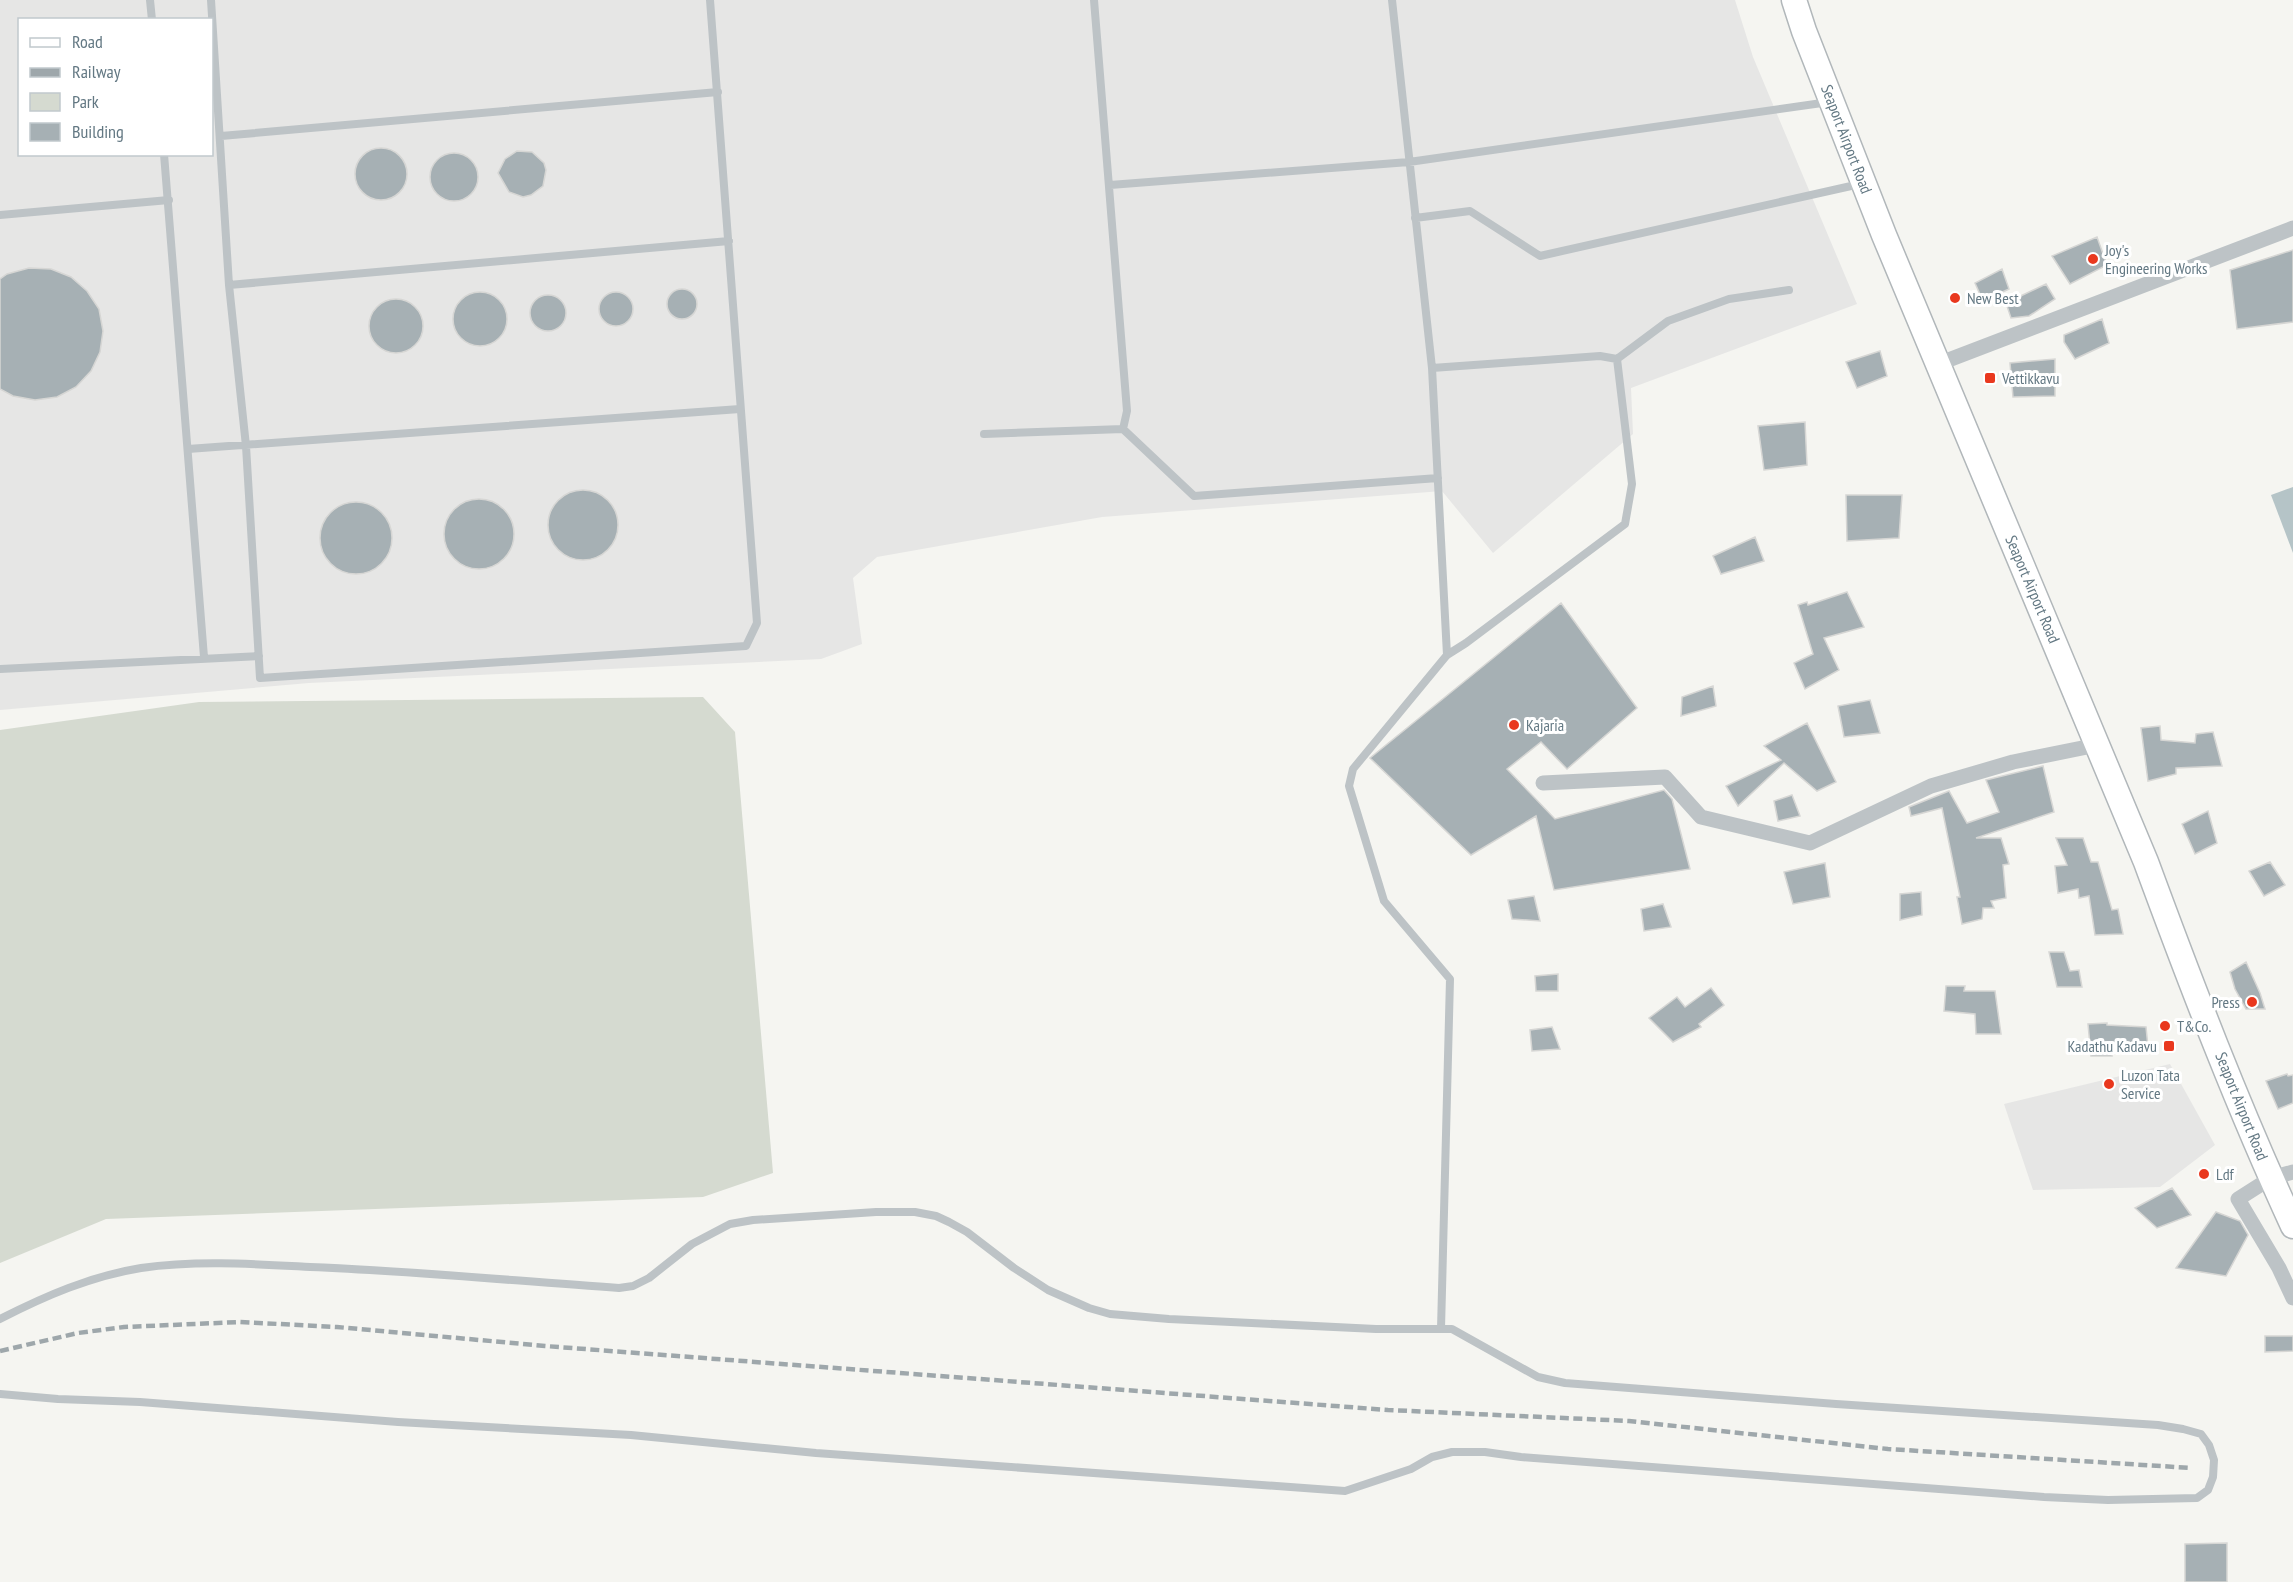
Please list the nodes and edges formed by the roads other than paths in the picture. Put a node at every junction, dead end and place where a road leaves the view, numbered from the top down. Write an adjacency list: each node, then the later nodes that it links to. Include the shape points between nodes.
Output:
1 (150, 0): 7 (lane)
2 (211, 0): 8 (lane)
3 (710, 0): 10 (lane)
4 (1094, 0): 16 (lane)
5 (1392, 0): 14 (lane)
6 (1794, 0): 11 (main road, Seaport Airport Road)
7 (152, 18)
8 (212, 18)
9 (213, 27): 12 (lane)
10 (717, 92): 12 (lane); 21 (lane)
11 (1833, 102): 14 (lane); 15 (main road, Seaport Airport Road)
12 (221, 136): 22 (lane)
13 (164, 156): 17 (lane)
14 (1409, 162): 16 (lane); 19 (lane)
15 (1864, 183): 19 (lane, via 1540,256 1470,211); 25 (main road, Seaport Airport Road)
16 (1110, 185): 28 (lane, via 1127,411)
17 (169, 200): 18 (lane); 31 (lane)
18 (0, 215)
19 (1415, 218): 26 (lane)
20 (2293, 228): 25 (street)
21 (729, 241): 22 (lane); 27 (lane)
22 (229, 285): 30 (lane)
23 (1789, 290): 24 (lane, via 1729,299 1668,321)
24 (1617, 359): 26 (lane, via 1600,356); 33 (lane, via 1632,484 1625,524)
25 (1938, 364): 37 (main road, Seaport Airport Road)
26 (1432, 368): 32 (lane)
27 (740, 409): 30 (lane); 34 (lane, via 757,623 747,646 260,678)
28 (1123, 429): 29 (lane); 32 (lane, via 1194,496)
29 (984, 434)
30 (246, 446): 31 (lane); 34 (lane)
31 (188, 449): 35 (lane)
32 (1438, 478): 33 (lane)
33 (1447, 655): 43 (lane, via 1353,770 1349,786 1384,901 1450,979)
34 (259, 656): 35 (lane)
35 (204, 657): 36 (lane)
36 (0, 669)
37 (2097, 745): 38 (street, via 2013,762 1931,786 1810,843 1701,817 1665,777); 39 (main road, Seaport Airport Road)
38 (1543, 783)
39 (2282, 1175): 40 (main road, Seaport Airport Road); 41 (street, via 2238,1199)
40 (2293, 1226)
41 (2293, 1298)
42 (0, 1319): 43 (lane, via 79,1284 141,1268 204,1263 619,1288 649,1278 692,1244 730,1224 894,1212 936,1216 949,1222 1048,1290 1110,1314)
43 (1441, 1329): 44 (lane, via 1452,1329 1538,1377 1565,1383 2183,1428 2201,1434 2209,1444 2214,1460 2213,1477 2208,1490 2197,1498 2108,1500 1452,1452 1345,1491 631,1436)
44 (0, 1394)

